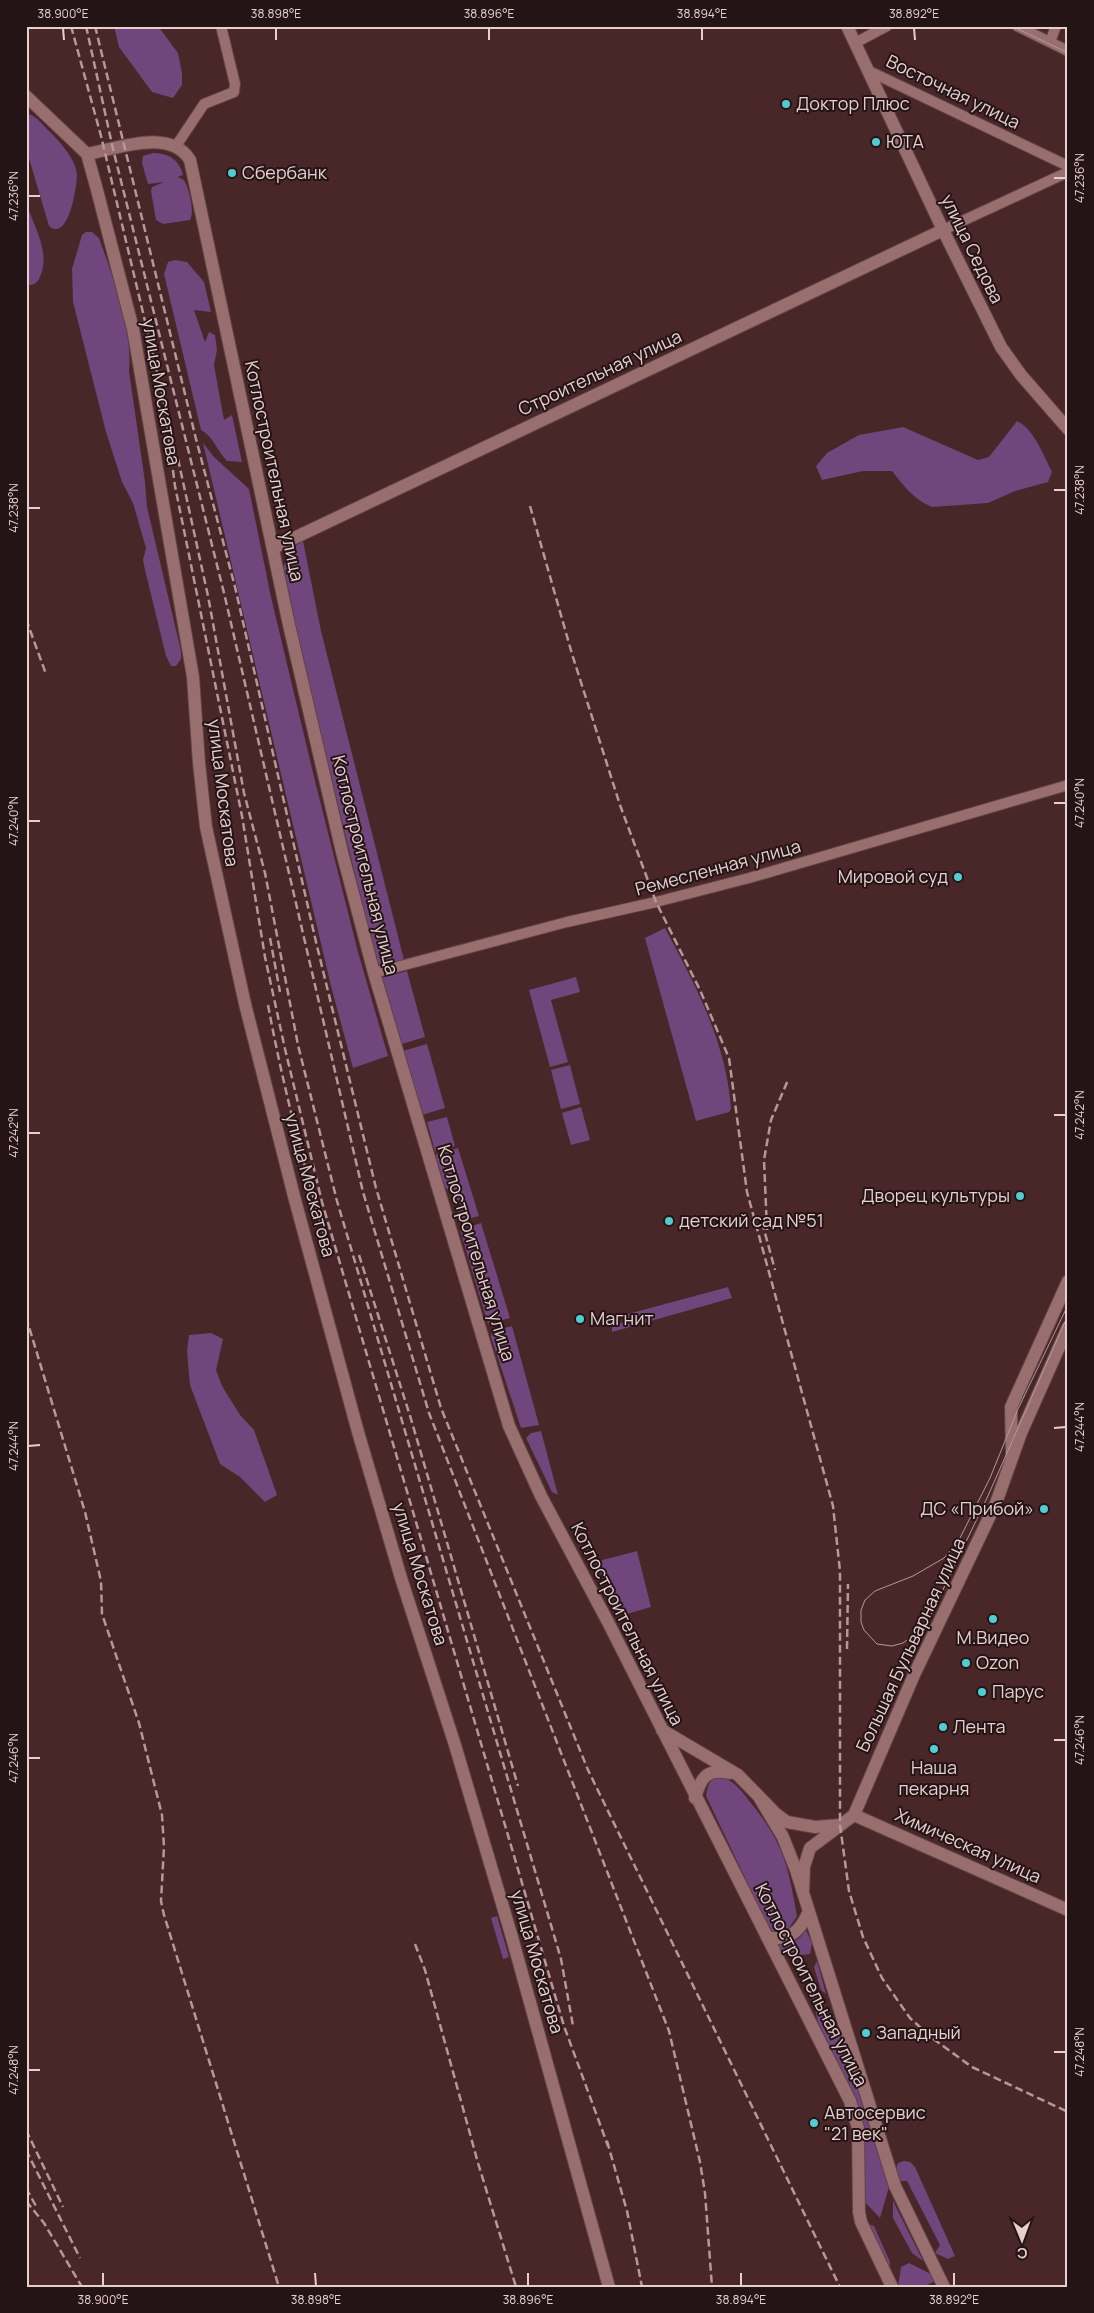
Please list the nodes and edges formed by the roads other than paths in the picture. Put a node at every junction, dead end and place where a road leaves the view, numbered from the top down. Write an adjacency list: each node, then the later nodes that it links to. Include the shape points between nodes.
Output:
1 (221, 26): 11 (street, via 235,84 234,92 204,104)
2 (847, 26): 7 (main road, Восточная улица)
3 (888, 26): 7 (street)
4 (1017, 26): 6 (street)
5 (1056, 26): 6 (street)
6 (1050, 42): 8 (street)
7 (855, 43): 9 (main road, Восточная улица)
8 (1068, 51)
9 (869, 71): 13 (street, Восточная улица); 15 (main road, улица Седова)
10 (26, 96): 12 (main road)
11 (176, 146): 12 (main road, via 156,142); 17 (main road, Котлостроительная улица, via 186,154 192,166)
12 (87, 154): 33 (main road, улица Москатова, via 133,329 193,677 206,827 245,1004 294,1200 358,1432 512,1934)
13 (1068, 166)
14 (1068, 172): 15 (street)
15 (943, 230): 16 (main road, улица Седова, via 1001,347); 17 (main road, Строительная улица)
16 (1068, 429)
17 (273, 548): 19 (main road, Котлостроительная улица, via 339,843)
18 (1068, 785): 19 (street, Ремесленная улица, via 749,878)
19 (374, 973): 23 (main road, Котлостроительная улица, via 509,1426 541,1496)
20 (1068, 1281): 22 (main road, Большая Бульварная улица, via 1011,1407)
21 (1068, 1327): 22 (main road, Большая Бульварная улица, via 1021,1433)
22 (1012, 1462): 27 (main road, Большая Бульварная улица, via 996,1504 914,1675)
23 (662, 1730): 24 (main road); 26 (main road, Котлостроительная улица)
24 (738, 1775): 25 (main road); 26 (main road, via 711,1772 700,1781)
25 (759, 1797): 28 (main road, via 787,1822 815,1827); 29 (main road, Котлостроительная улица, via 783,1837)
26 (696, 1798): 32 (main road, Котлостроительная улица)
27 (854, 1815): 28 (main road); 30 (main road, Химическая улица)
28 (840, 1826): 29 (main road, via 810,1848 804,1867)
29 (803, 1893): 31 (main road, Котлостроительная улица)
30 (1068, 1910)
31 (808, 1913): 32 (main road, via 799,1930 790,1937 778,1940); 35 (main road, Котлостроительная улица, via 895,2186)
32 (767, 1937): 34 (main road, Котлостроительная улица, via 850,2102 858,2128 860,2217)
33 (609, 2287)
34 (892, 2287)
35 (944, 2287)

